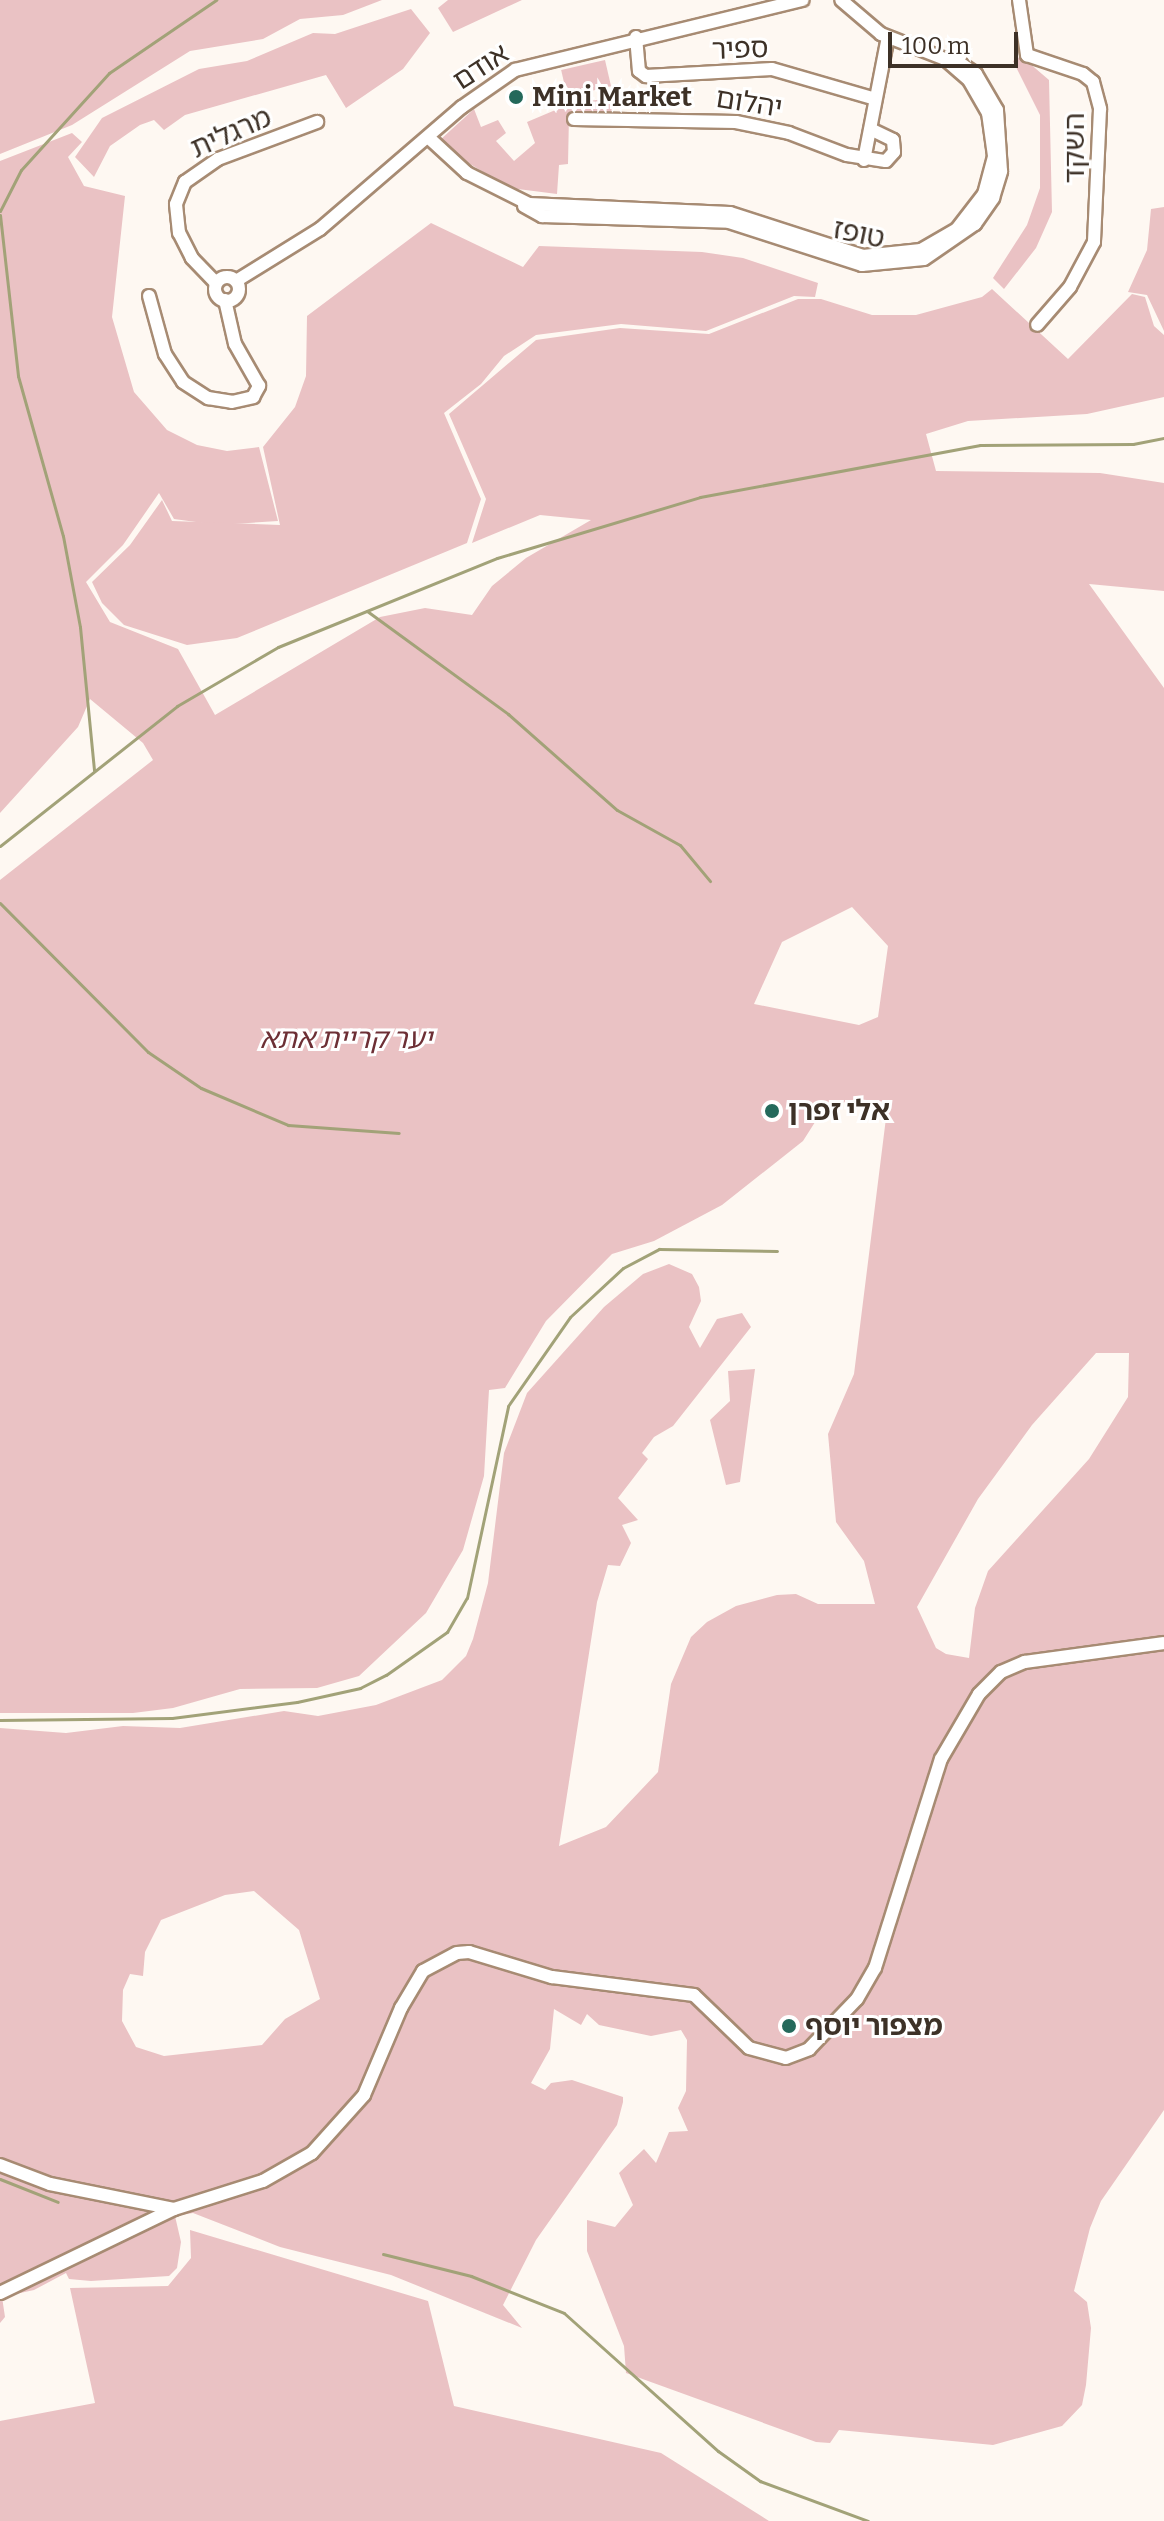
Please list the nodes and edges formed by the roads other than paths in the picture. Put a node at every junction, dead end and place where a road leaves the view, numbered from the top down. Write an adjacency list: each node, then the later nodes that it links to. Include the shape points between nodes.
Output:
1 (803, 0): 4 (street, אודם)
2 (841, 0): 5 (street, טופז)
3 (1019, 0): 16 (street, השקד, via 1027,55 1083,74 1093,82 1100,109 1094,242 1070,287)
4 (636, 37): 6 (street, ספיר, via 639,71 646,76 772,69); 10 (street, אודם, via 515,70)
5 (888, 37): 6 (street); 10 (street, טופז, via 930,51 958,69 977,90 992,128 994,156 984,194 968,218 921,250 863,256 730,213 562,207 515,200 456,165)
6 (875, 99): 9 (street)
7 (574, 119): 11 (street, יהלום, via 736,122 789,133)
8 (317, 122): 13 (street, מרגלית, via 218,159 185,182 176,204 179,233 192,258)
9 (870, 129): 11 (street); 11 (street, via 889,135 894,152 886,161)
10 (428, 137): 12 (street, אודם, via 320,229)
11 (864, 160)
12 (236, 281): 13 (street, via 226,277); 15 (street, via 238,293)
13 (216, 283): 15 (street, via 216,293)
14 (149, 296): 15 (street, via 165,354 183,382 208,398 232,402 253,397 259,386 235,344)
15 (225, 300)
16 (1037, 325)
17 (1164, 1643): 19 (street, via 1025,1662 1001,1672 979,1694 941,1759 875,1968 857,1999 809,2049 786,2058 749,2048 694,1995 552,1977 457,1953 423,1971 364,2095 312,2153 263,2181)
18 (0, 2165): 19 (street, via 50,2184)
19 (174, 2209): 20 (street)
20 (0, 2293)

